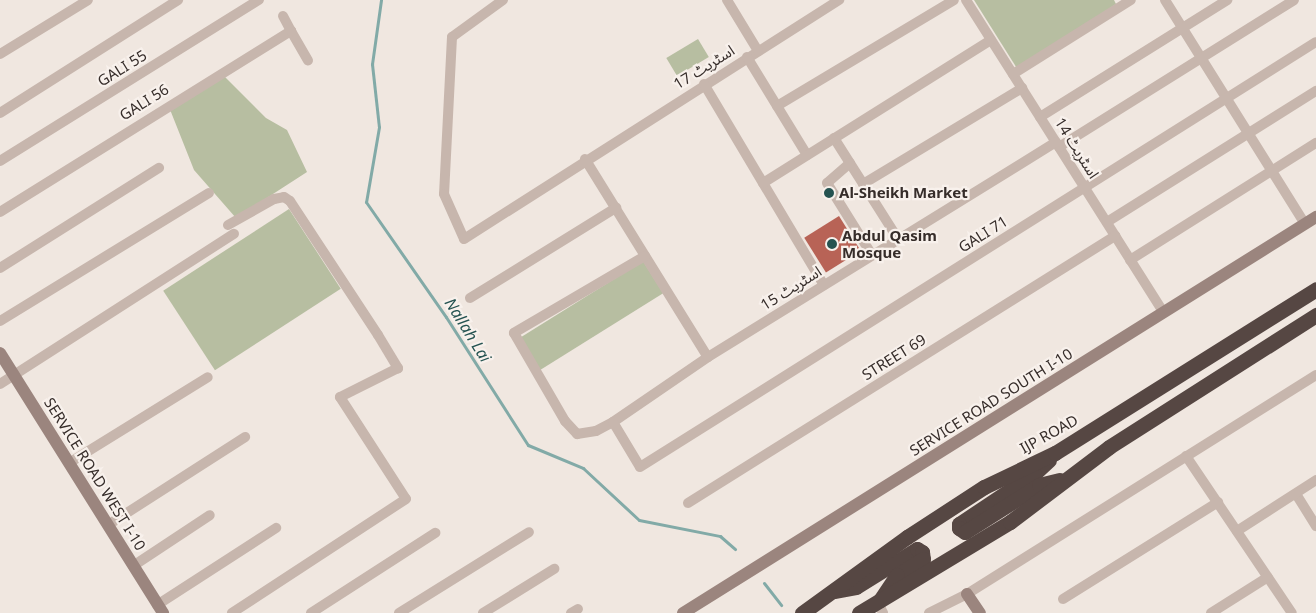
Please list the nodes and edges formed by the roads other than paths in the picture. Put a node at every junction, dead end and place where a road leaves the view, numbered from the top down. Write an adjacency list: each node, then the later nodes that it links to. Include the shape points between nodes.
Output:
1 (88, 0): 19 (street)
2 (178, 0): 29 (street)
3 (259, 0): 37 (street, GALI 55)
4 (503, 0): 36 (street, اسٹریٹ 17, via 454,32 444,194 462,239)
5 (727, 0): 18 (street)
6 (839, 0): 18 (street, اسٹریٹ 17)
7 (954, 0): 28 (street)
8 (966, 0): 16 (street, اسٹریٹ 14)
9 (1131, 0): 23 (street)
10 (1165, 0): 14 (street)
11 (1227, 0): 14 (street)
12 (1294, 0): 21 (street, اسٹریٹ 15)
13 (283, 16): 15 (street)
14 (1182, 28): 21 (street); 30 (street)
15 (291, 31): 22 (street); 46 (street, GALI 56)
16 (991, 40): 23 (street, اسٹریٹ 14); 32 (street)
17 (1316, 42): 27 (street, GALI 71)
18 (758, 50): 20 (street, اسٹریٹ 17)
19 (0, 54)
20 (747, 57): 24 (street, اسٹریٹ 17); 28 (street)
21 (1202, 58): 27 (street); 34 (street, اسٹریٹ 15)
22 (308, 60)
23 (1013, 74): 25 (street, اسٹریٹ 14)
24 (704, 84): 36 (street, اسٹریٹ 17); 41 (street)
25 (1022, 88): 30 (street, اسٹریٹ 14); 42 (street)
26 (1316, 91): 31 (street)
27 (1226, 98): 31 (street); 43 (street, GALI 71)
28 (776, 106): 35 (street)
29 (0, 112)
30 (1040, 117): 34 (street, اسٹریٹ 14)
31 (1249, 133): 40 (street); 48 (street)
32 (834, 138): 35 (street); 38 (street)
33 (1316, 143): 40 (street)
34 (1058, 144): 43 (street, اسٹریٹ 14); 53 (street, اسٹریٹ 15)
35 (807, 155): 41 (street)
36 (585, 159): 45 (street)
37 (0, 161)
38 (850, 163): 42 (street); 54 (street, via 827,183)
39 (159, 168): 57 (street)
40 (1272, 170): 49 (street); 56 (street)
41 (763, 183): 58 (street)
42 (863, 184): 53 (street)
43 (1084, 187): 48 (street, اسٹریٹ 14); 70 (street, GALI 71, via 640,467)
44 (209, 193): 63 (street)
45 (616, 208): 55 (street); 60 (street)
46 (0, 212)
47 (1316, 217): 49 (main road, SERVICE ROAD SOUTH I-10)
48 (1106, 222): 52 (street, اسٹریٹ 14)
49 (1305, 224): 61 (main road, SERVICE ROAD SOUTH I-10)
50 (228, 225): 95 (street, via 274,199 284,197 290,201 372,326 398,368 340,397 406,499)
51 (234, 234): 66 (street)
52 (1115, 236): 56 (street, اسٹریٹ 14); 79 (street, STREET 69)
53 (898, 239): 54 (street, اسٹریٹ 15)
54 (872, 255): 58 (street, اسٹریٹ 15)
55 (645, 256): 65 (street); 70 (street, اسٹریٹ 15, via 514,334 573,430 584,434)
56 (1130, 260): 61 (street, اسٹریٹ 14)
57 (0, 268)
58 (824, 285): 65 (street, اسٹریٹ 15)
59 (1316, 289): 72 (highway, IJP ROAD)
60 (470, 298)
61 (1163, 312): 99 (main road, SERVICE ROAD SOUTH I-10)
62 (1316, 315): 75 (highway)
63 (0, 321)
64 (0, 353): 66 (main road, SERVICE ROAD WEST I-10)
65 (708, 357): 70 (street, اسٹریٹ 15)
66 (14, 375): 69 (street); 74 (main road, SERVICE ROAD WEST I-10)
67 (1316, 375): 73 (street)
68 (208, 377): 74 (street)
69 (0, 384)
70 (613, 422)
71 (245, 437): 81 (street)
72 (1055, 453): 75 (highway, via 1034,474 961,522 958,528 965,532 1039,485); 90 (highway, IJP ROAD, via 984,487)
73 (1186, 456): 78 (street); 91 (street)
74 (69, 463): 81 (main road, SERVICE ROAD WEST I-10)
75 (1066, 478): 93 (highway, via 1010,522)
76 (1316, 480): 77 (street)
77 (1296, 494): 82 (street); 84 (street)
78 (1218, 502): 84 (street); 92 (street)
79 (688, 503)
80 (210, 514): 87 (street)
81 (108, 525): 87 (main road, SERVICE ROAD WEST I-10)
82 (1316, 526)
83 (276, 528): 94 (street)
84 (1237, 531): 89 (street)
85 (529, 532): 97 (street)
86 (435, 533): 96 (street)
87 (134, 566): 94 (main road, SERVICE ROAD WEST I-10)
88 (554, 568): 98 (street)
89 (1268, 577): 104 (street); 105 (street)
90 (828, 592): 93 (highway, via 856,587 917,549 922,552 923,559 897,575); 100 (highway, IJP ROAD)
91 (968, 594): 102 (street); 103 (main road)
92 (1062, 599)
93 (881, 608): 101 (highway)
94 (160, 609)
95 (232, 613)
96 (311, 613)
97 (399, 613)
98 (483, 613)
99 (683, 613)
100 (802, 613)
101 (859, 613)
102 (929, 613)
103 (980, 613)
104 (1211, 613)
105 (1292, 613)

